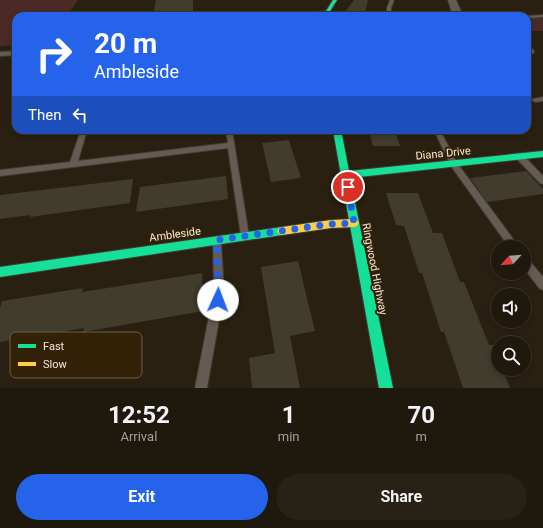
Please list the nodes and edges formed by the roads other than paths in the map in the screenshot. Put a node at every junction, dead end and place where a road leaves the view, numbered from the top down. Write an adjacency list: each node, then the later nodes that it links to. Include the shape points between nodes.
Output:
1 (335, 0): 4 (street)
2 (392, 0): 5 (lane)
3 (452, 0): 6 (street)
4 (327, 12)
5 (389, 12)
6 (456, 12)
7 (543, 16): 8 (lane)
8 (531, 17)
9 (12, 53): 10 (lane)
10 (0, 54)
11 (543, 99): 12 (lane)
12 (535, 100)
13 (83, 134): 20 (lane)
14 (230, 134): 17 (lane)
15 (338, 134): 23 (street, Ringwood Highway)
16 (438, 134): 21 (lane)
17 (231, 145): 20 (lane); 26 (lane)
18 (543, 154): 19 (street, Diana Drive)
19 (520, 157): 21 (street, Diana Drive); 24 (lane)
20 (73, 164): 22 (lane)
21 (454, 164): 23 (street, Diana Drive); 28 (lane)
22 (0, 173)
23 (346, 175): 25 (street, Ringwood Highway)
24 (543, 181)
25 (354, 223): 26 (street, Ambleside); 33 (street, Ringwood Highway)
26 (245, 236): 27 (street, Ambleside)
27 (217, 240): 30 (street, Ambleside); 32 (lane, via 219,291)
28 (509, 240)
29 (531, 270): 31 (lane)
30 (0, 272)
31 (543, 285)
32 (201, 388)
33 (386, 388)

